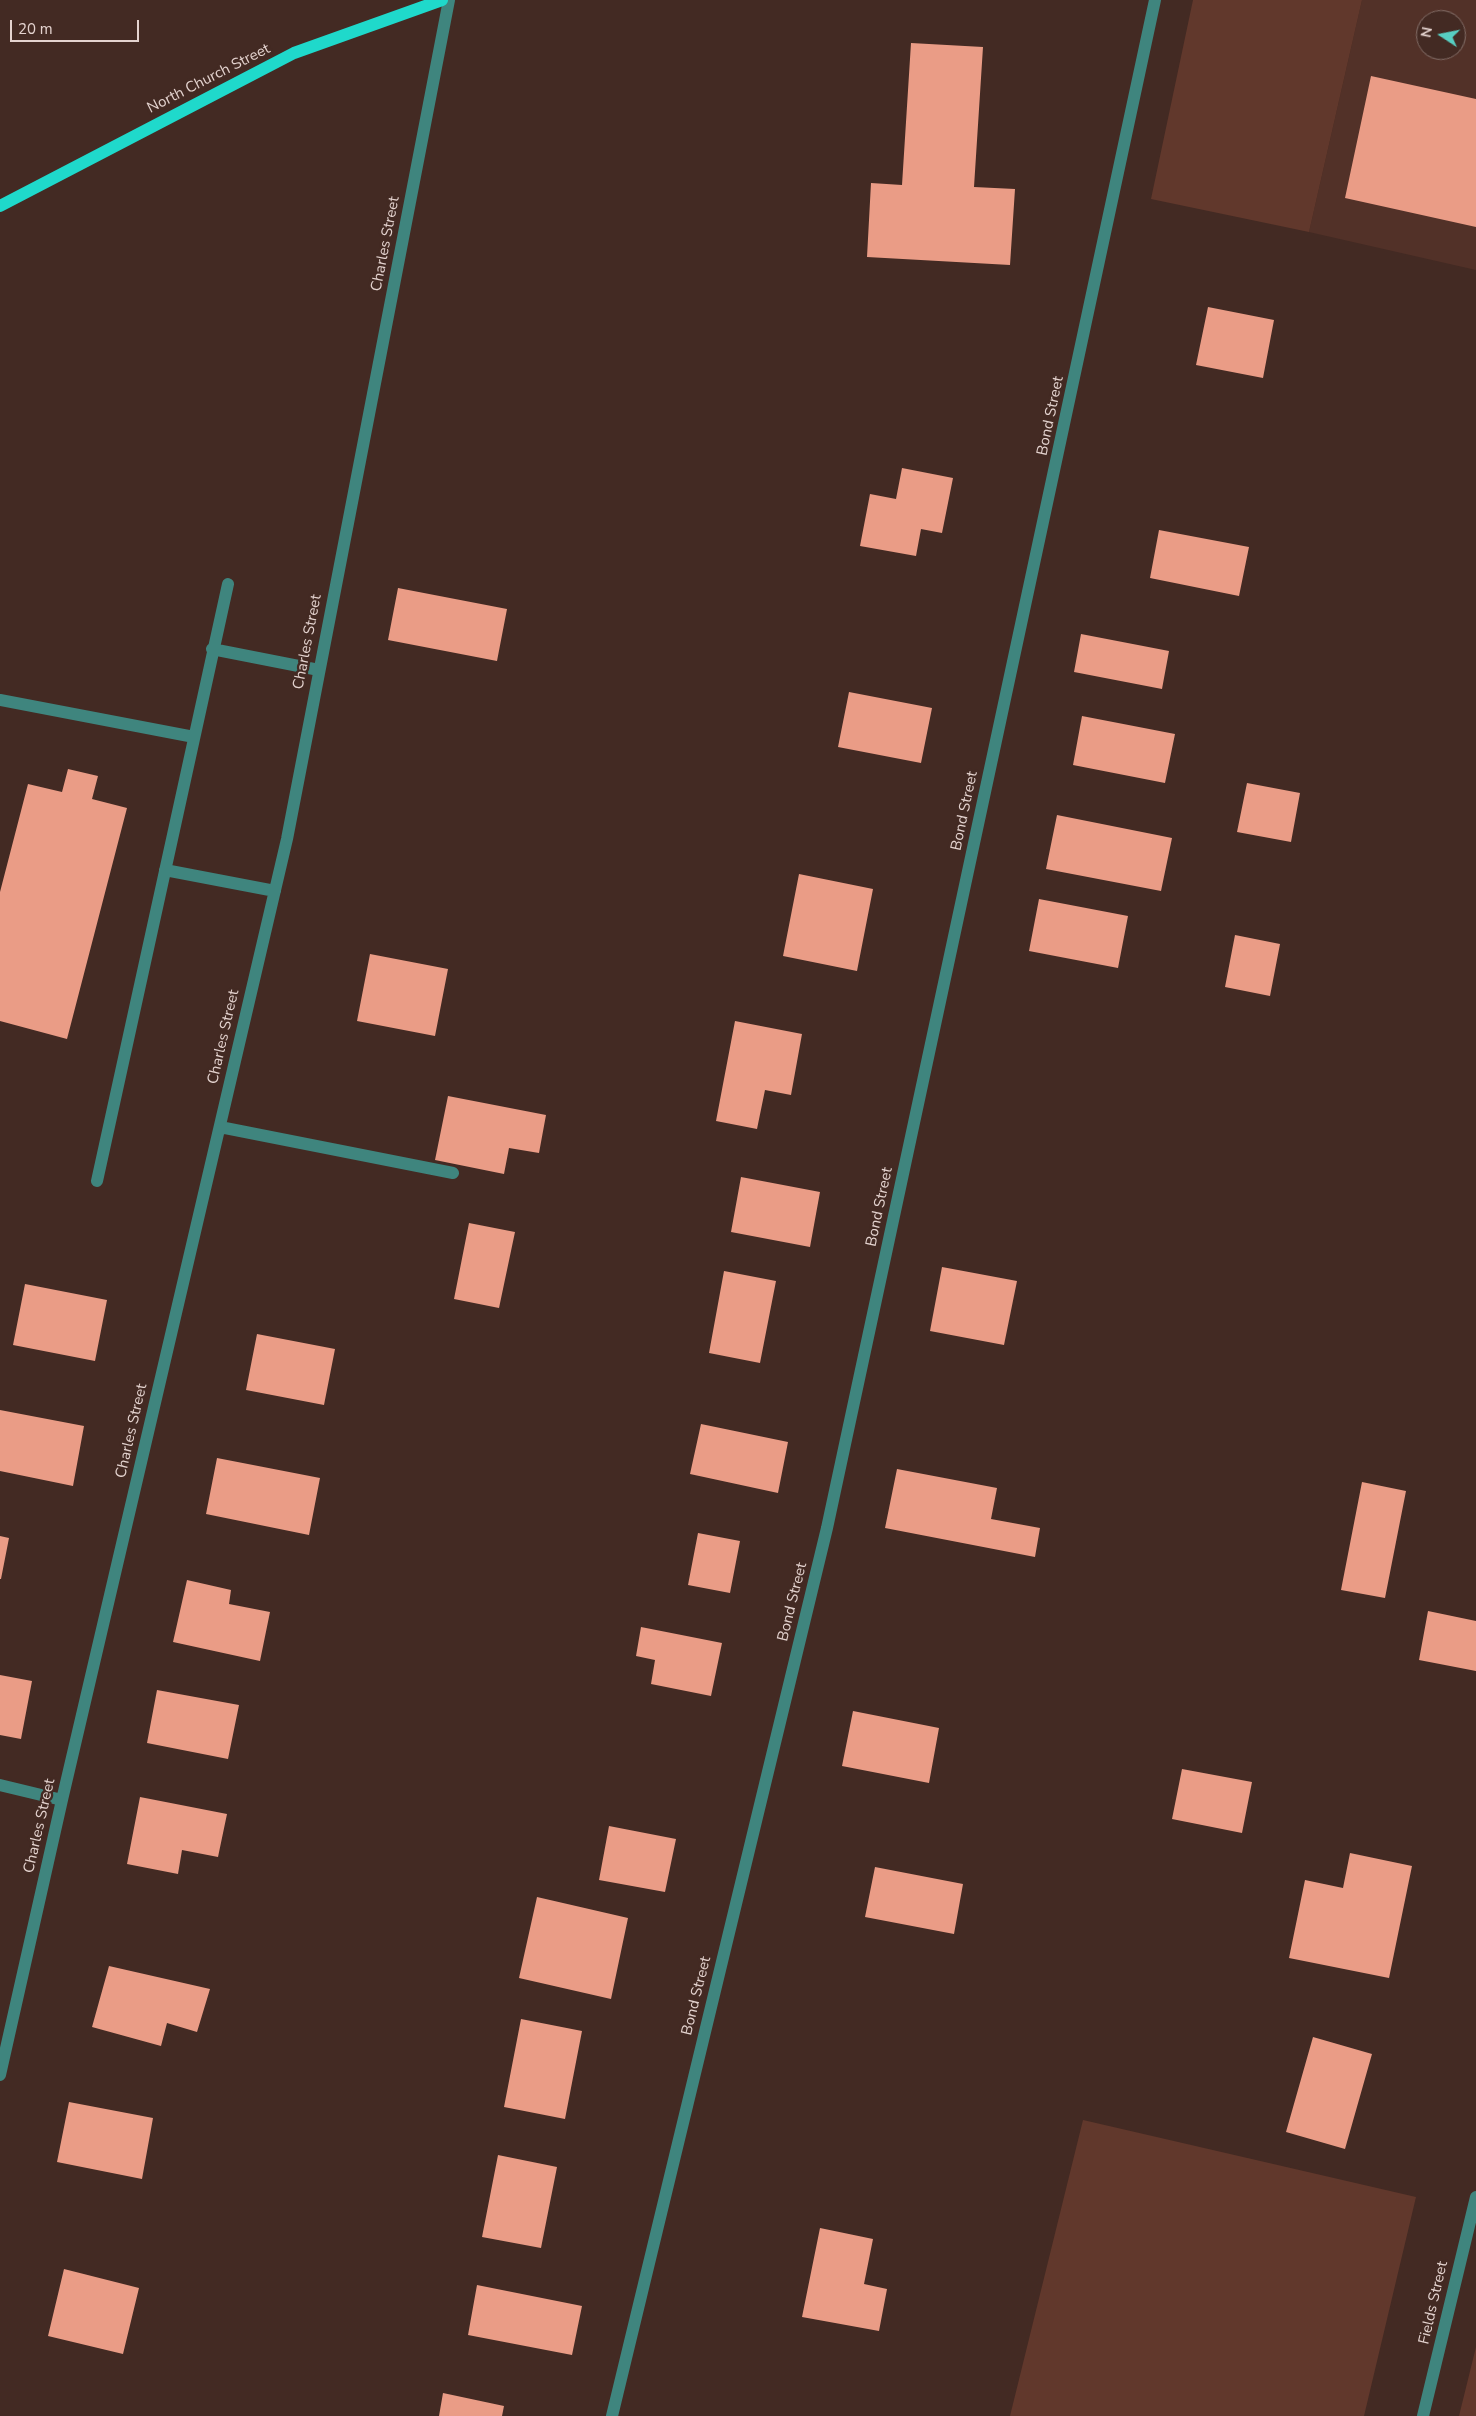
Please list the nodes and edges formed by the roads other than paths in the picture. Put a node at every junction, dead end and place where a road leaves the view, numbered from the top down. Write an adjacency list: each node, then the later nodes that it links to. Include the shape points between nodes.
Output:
1 (442, 0): 4 (main road, North Church Street, via 294,54)
2 (449, 0): 7 (street, Charles Street)
3 (1156, 0): 19 (street, Bond Street, via 828,1528)
4 (0, 206)
5 (228, 584): 6 (street)
6 (212, 649): 7 (street); 9 (street)
7 (319, 670): 11 (street, Charles Street, via 288,839)
8 (0, 700): 9 (street)
9 (194, 737): 10 (street)
10 (165, 870): 11 (street); 14 (street)
11 (275, 891): 12 (street, Charles Street)
12 (220, 1127): 13 (street); 16 (street, Charles Street)
13 (453, 1173)
14 (97, 1181)
15 (0, 1785): 16 (street)
16 (62, 1800): 17 (street, Charles Street)
17 (0, 2075)
18 (1476, 2198): 20 (street, Fields Street)
19 (612, 2416)
20 (1423, 2416)

